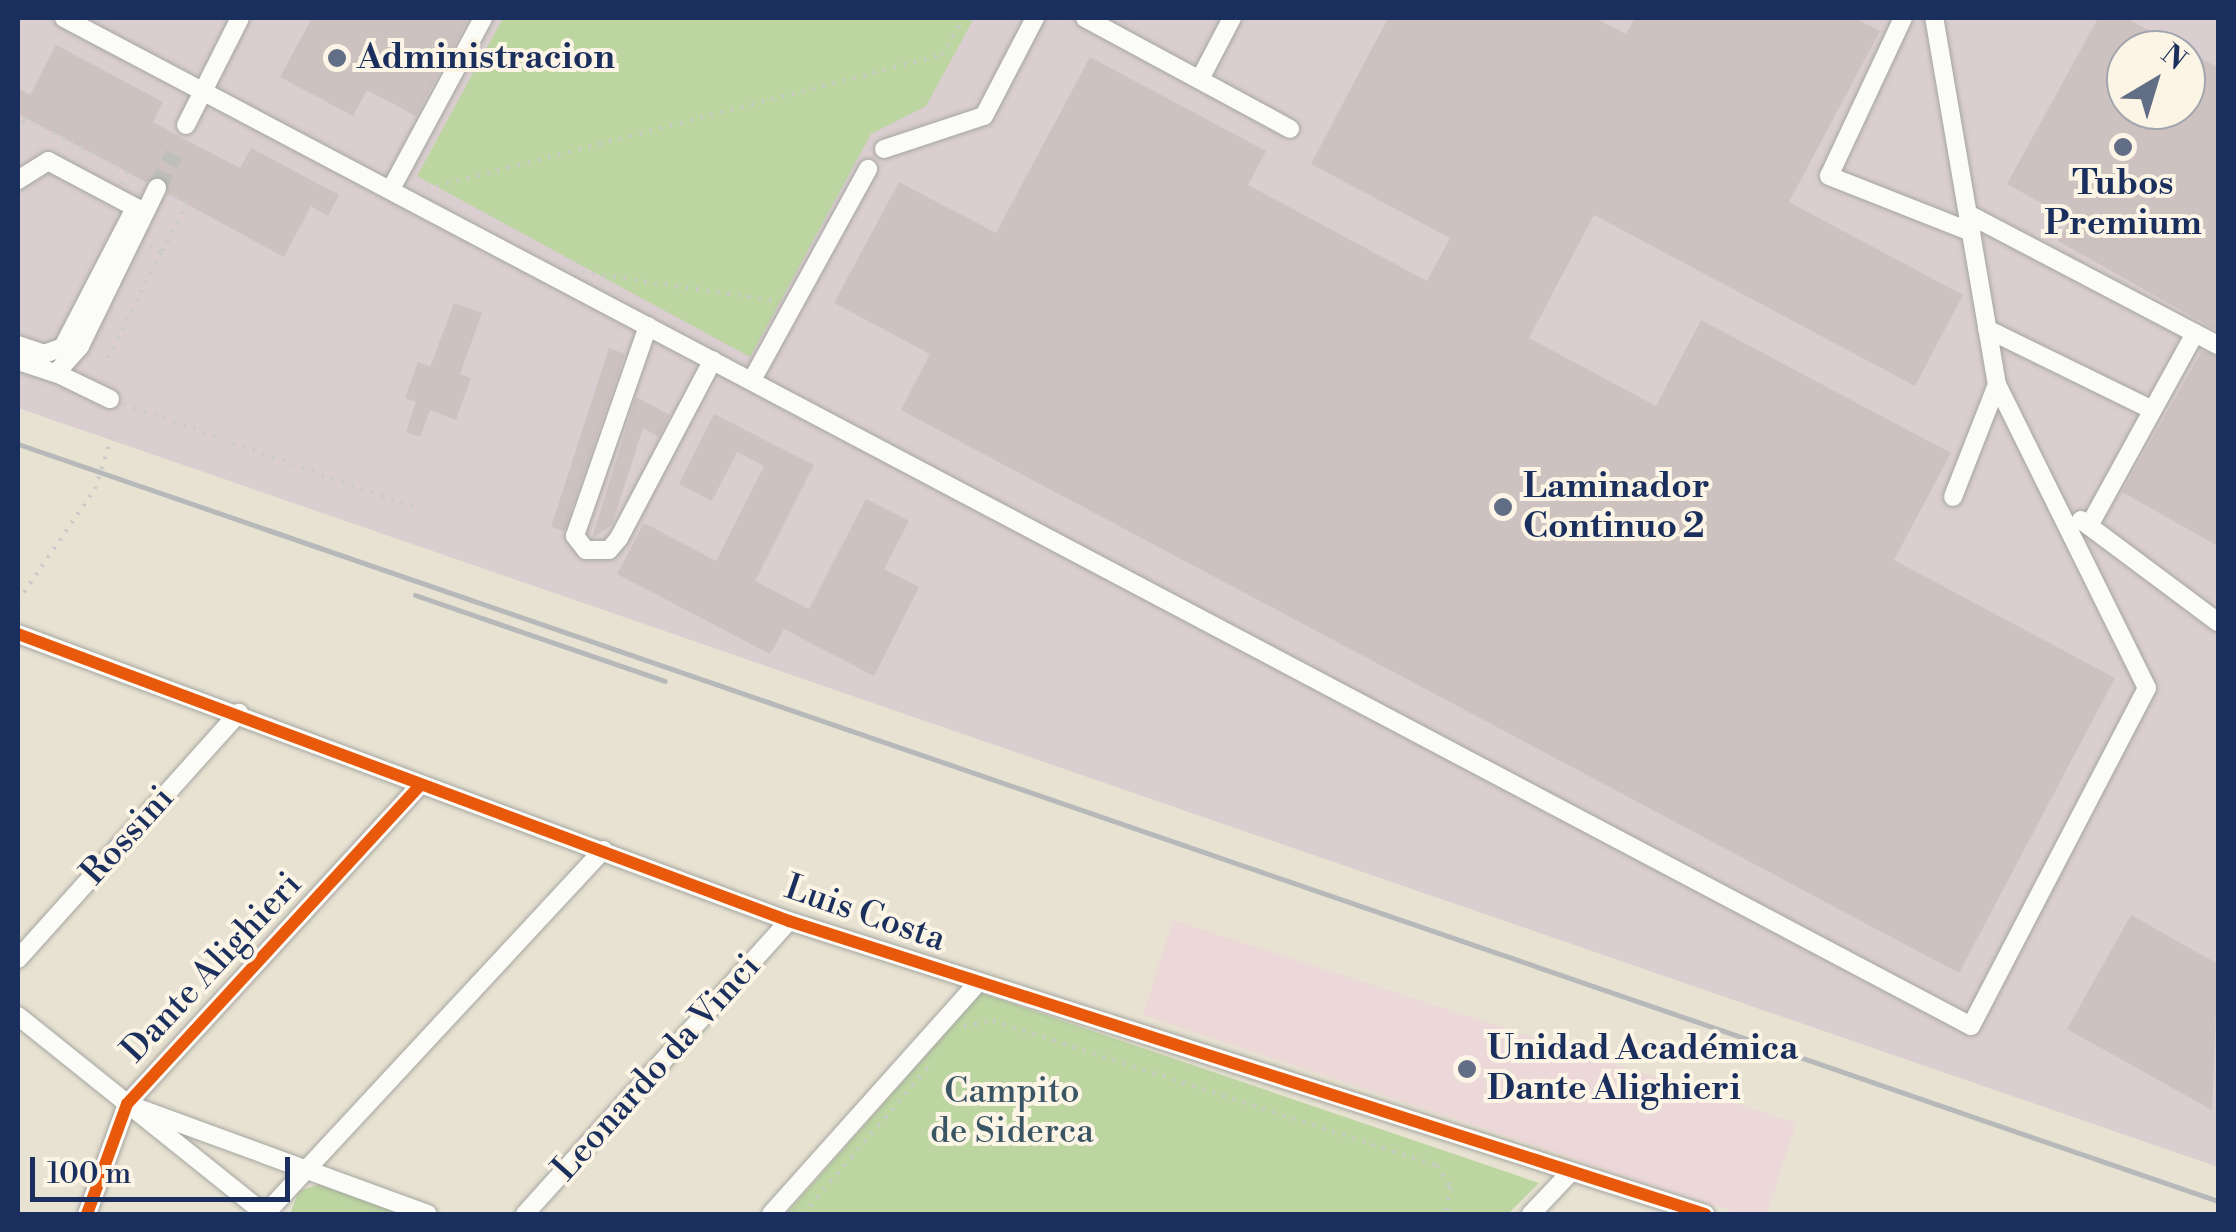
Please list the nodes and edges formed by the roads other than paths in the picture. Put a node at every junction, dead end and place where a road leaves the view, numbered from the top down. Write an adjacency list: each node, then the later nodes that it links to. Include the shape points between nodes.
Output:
1 (64, 18): 11 (street)
2 (240, 18): 11 (street)
3 (483, 18): 18 (street)
4 (1035, 18): 14 (street, via 984,116)
5 (1232, 18): 10 (street)
6 (1904, 18): 20 (street, via 1829,176)
7 (1952, 18): 9 (street)
8 (1098, 20): 10 (street)
9 (1936, 26): 20 (street)
10 (1200, 79): 13 (street)
11 (202, 92): 12 (street); 18 (street)
12 (186, 125)
13 (1290, 129)
14 (884, 150)
15 (868, 169): 29 (street)
16 (18, 180): 19 (street, via 48,161)
17 (158, 188): 19 (street)
18 (396, 192): 21 (street)
19 (141, 211): 25 (street, via 63,347 44,354); 28 (street, via 80,346)
20 (1969, 223): 22 (street); 23 (street)
21 (648, 326): 27 (street); 27 (street, via 575,536 586,550 609,550 619,538)
22 (1988, 328): 30 (street); 32 (street)
23 (2195, 333): 24 (street); 32 (street)
24 (2218, 344)
25 (18, 345)
26 (18, 360): 28 (street)
27 (713, 360): 29 (street)
28 (56, 373): 31 (street)
29 (752, 380): 34 (street, via 1971,1026 2147,688)
30 (1997, 385): 33 (street); 34 (street)
31 (110, 399)
32 (2152, 410): 35 (street)
33 (1954, 497)
34 (2061, 505): 35 (street)
35 (2088, 526): 36 (street)
36 (2218, 622)
37 (18, 634): 38 (street, Luis Costa)
38 (238, 713): 39 (street, Luis Costa); 42 (street, Rossini)
39 (420, 785): 40 (street, Luis Costa); 45 (street, Dante Alighieri)
40 (603, 850): 41 (street, Luis Costa); 46 (street)
41 (789, 920): 43 (street, Luis Costa); 51 (street, Leonardo da Vinci)
42 (18, 959)
43 (977, 984): 47 (street, Luis Costa); 52 (street)
44 (18, 1016): 45 (street)
45 (127, 1104): 46 (street); 48 (street, Dante Alighieri); 49 (street)
46 (303, 1172): 49 (street); 50 (street)
47 (1568, 1175): 53 (street); 54 (street, Luis Costa)
48 (87, 1214)
49 (265, 1214)
50 (428, 1214)
51 (525, 1214)
52 (771, 1214)
53 (1531, 1214)
54 (1705, 1214)

